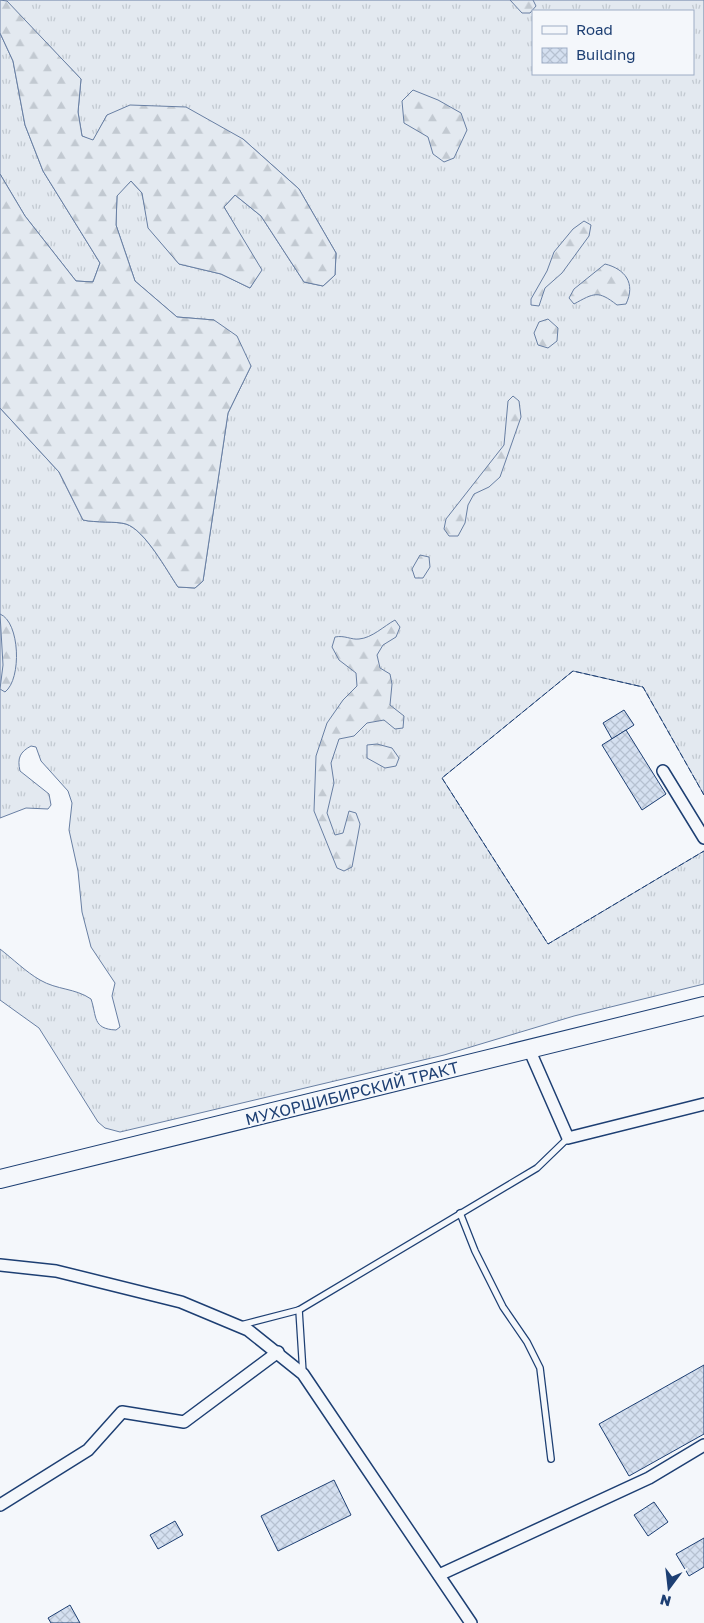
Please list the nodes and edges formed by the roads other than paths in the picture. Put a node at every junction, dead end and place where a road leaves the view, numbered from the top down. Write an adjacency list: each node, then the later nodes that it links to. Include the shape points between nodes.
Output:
1 (664, 771): 2 (street)
2 (704, 838)
3 (704, 1006): 4 (main road, МУХОРШИБИРСКИЙ ТРАКТ)
4 (529, 1049): 6 (street); 7 (main road, МУХОРШИБИРСКИЙ ТРАКТ)
5 (704, 1104): 6 (street)
6 (568, 1138): 8 (lane, via 537,1168)
7 (0, 1179)
8 (460, 1212): 10 (lane); 15 (lane, via 475,1251 503,1306 528,1342 540,1368)
9 (0, 1265): 11 (street, via 56,1271 181,1302)
10 (299, 1310): 11 (lane); 13 (lane)
11 (238, 1326): 12 (street)
12 (278, 1352): 13 (street); 16 (street, via 184,1422 122,1412 88,1450)
13 (303, 1374): 17 (street)
14 (704, 1444): 17 (street, via 649,1478)
15 (551, 1459)
16 (0, 1505)
17 (439, 1575): 18 (street)
18 (471, 1623)

